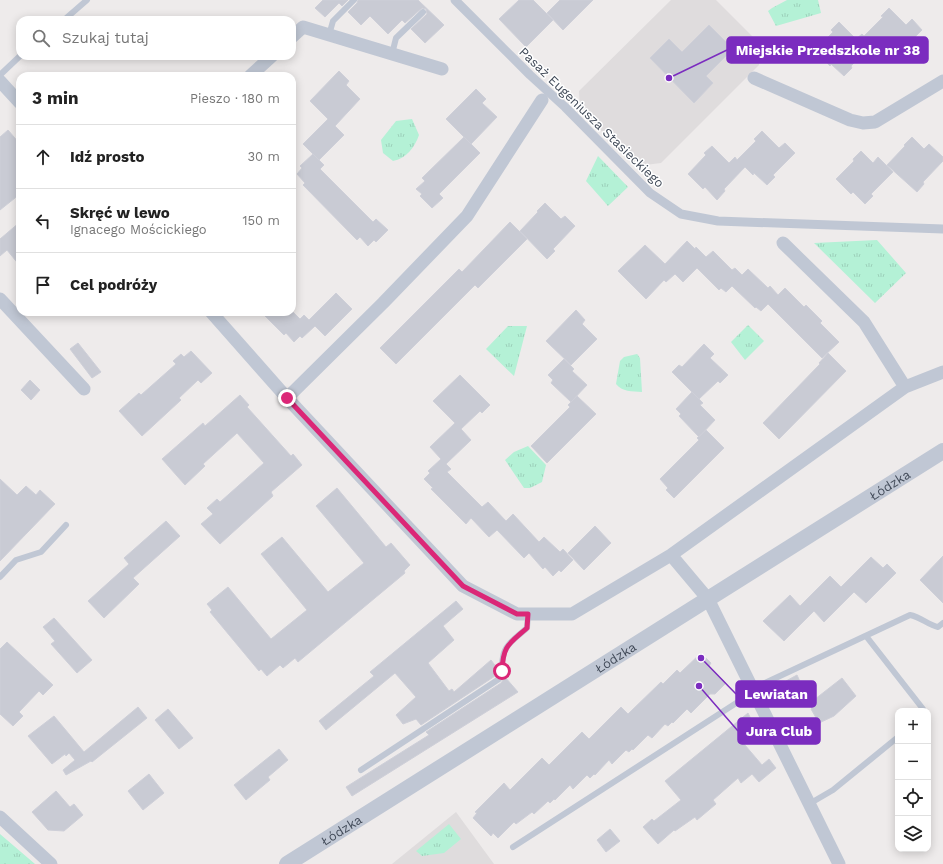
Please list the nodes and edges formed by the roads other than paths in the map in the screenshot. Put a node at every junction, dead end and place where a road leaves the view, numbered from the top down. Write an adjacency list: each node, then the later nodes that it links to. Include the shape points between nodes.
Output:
1 (87, 0): 5 (lane)
2 (354, 0): 7 (lane, via 333,21)
3 (455, 0): 19 (street, Pasaż Eugeniusza Stasieckiego, via 644,188 682,214 718,221)
4 (423, 12): 8 (lane, via 396,38)
5 (69, 16)
6 (296, 34): 7 (street, via 303,28)
7 (329, 35): 8 (street)
8 (392, 54): 11 (street)
9 (16, 60): 13 (lane)
10 (268, 60): 12 (street)
11 (442, 69)
12 (254, 72)
13 (0, 75)
14 (754, 78): 16 (street, via 850,120 869,123 875,122)
15 (0, 81): 17 (street)
16 (943, 81)
17 (16, 99)
18 (542, 100): 26 (street, via 467,216 384,303)
19 (943, 229)
20 (783, 243): 24 (street, via 864,322)
21 (0, 300): 25 (street)
22 (215, 316): 26 (street)
23 (943, 372): 24 (street)
24 (905, 387): 29 (street)
25 (84, 389)
26 (287, 398): 32 (street, via 463,586 517,614)
27 (943, 451): 31 (street, Łódzka)
28 (66, 525): 30 (lane, via 41,552 16,560)
29 (672, 555): 31 (street); 32 (street, via 572,614)
30 (0, 577)
31 (708, 599): 35 (street); 43 (street, Łódzka)
32 (528, 614): 38 (lane, via 527,628 507,647 502,656 499,679)
33 (943, 623): 34 (lane, via 938,627 931,626 917,616 910,615)
34 (866, 636): 35 (lane); 36 (lane)
35 (752, 689): 39 (street); 41 (lane, via 744,698)
36 (922, 708)
37 (895, 739): 39 (lane, via 833,790)
38 (361, 770)
39 (809, 804): 44 (street)
40 (0, 817): 42 (street)
41 (513, 847)
42 (51, 864)
43 (287, 864)
44 (839, 864)

